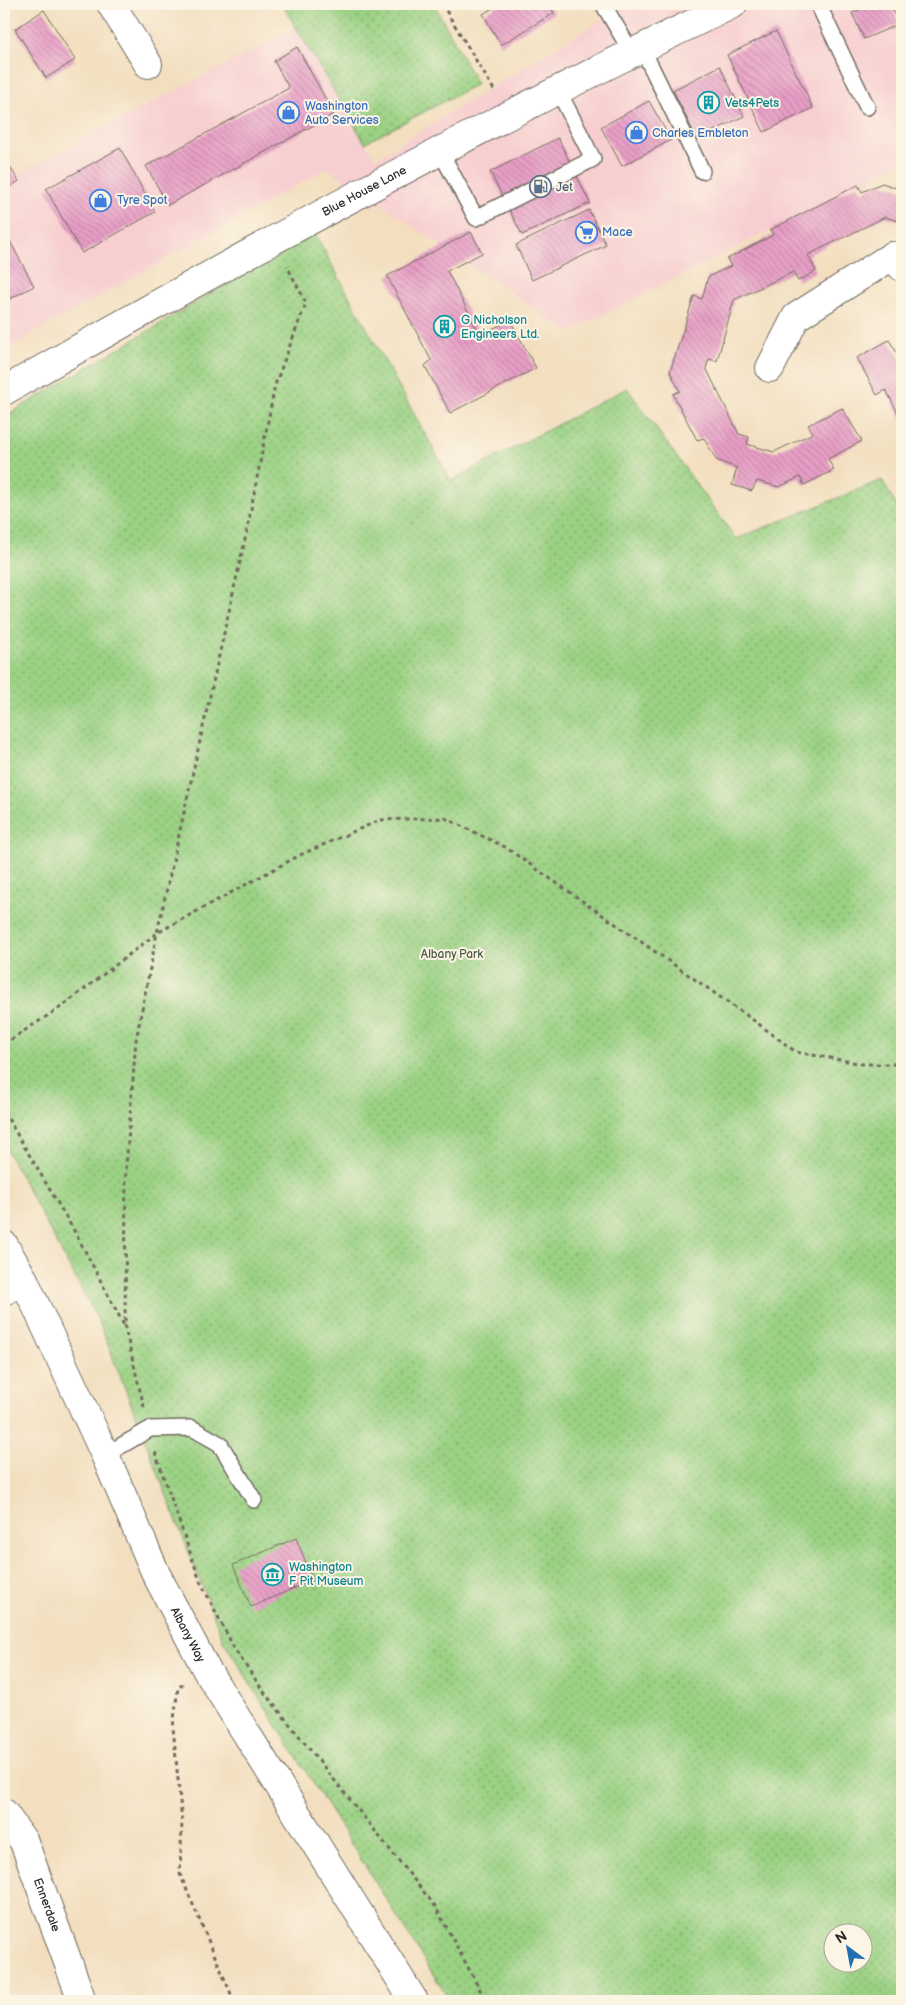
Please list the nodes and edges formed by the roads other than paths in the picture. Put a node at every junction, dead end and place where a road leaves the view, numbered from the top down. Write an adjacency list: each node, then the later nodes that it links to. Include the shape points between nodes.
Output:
1 (111, 4): 6 (street)
2 (603, 4): 5 (lane)
3 (733, 4): 5 (street, Blue House Lane)
4 (818, 4): 8 (lane)
5 (637, 50): 7 (street, Blue House Lane); 10 (lane)
6 (148, 64)
7 (558, 90): 9 (street, Blue House Lane); 9 (lane, via 593,159 476,218)
8 (867, 107)
9 (440, 151): 13 (street, Blue House Lane, via 274,239)
10 (702, 171)
11 (897, 262): 12 (street, via 796,317)
12 (770, 368)
13 (4, 391)
14 (4, 1245): 15 (street, Albany Way)
15 (14, 1285): 16 (street, Albany Way)
16 (105, 1455): 17 (lane, via 150,1429 192,1428 220,1444); 20 (street, Albany Way, via 156,1574 206,1669)
17 (254, 1500)
18 (4, 1814): 19 (street, Ennerdale, via 24,1842)
19 (80, 2001)
20 (414, 2001)

